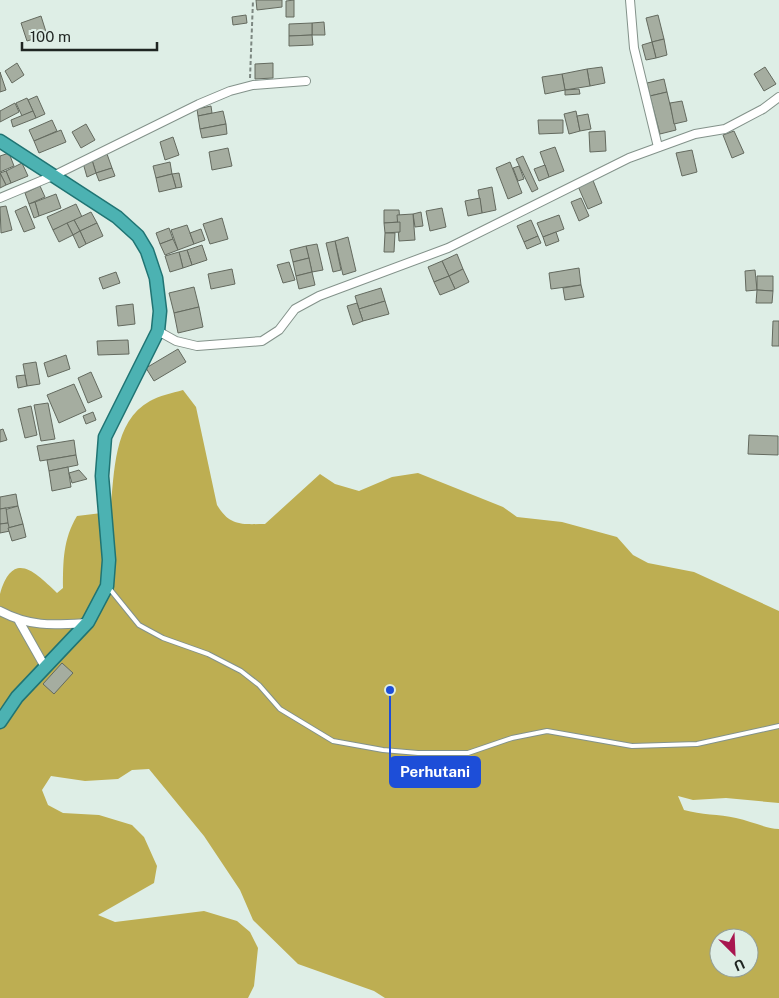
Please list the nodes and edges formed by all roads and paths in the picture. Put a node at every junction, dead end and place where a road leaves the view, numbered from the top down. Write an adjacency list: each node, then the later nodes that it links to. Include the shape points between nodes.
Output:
1 (253, 0): 4 (path)
2 (630, 0): 7 (street, via 634,48)
3 (306, 81): 4 (street)
4 (249, 86): 8 (street, via 199,104)
5 (779, 97): 7 (street, via 725,129 695,134)
6 (0, 141): 8 (highway)
7 (658, 147): 10 (street, via 559,191 448,248 319,296 295,309 279,330 262,340 197,346 176,341)
8 (55, 175): 9 (street); 10 (highway, via 117,217 138,236 156,278 160,310)
9 (0, 198)
10 (158, 331): 11 (highway, via 105,437 102,476 109,560)
11 (107, 586): 14 (highway); 17 (lane, via 138,625 241,670 280,709 333,741 392,751 468,753 512,738 547,731 632,746 697,744)
12 (0, 611): 13 (street)
13 (19, 621): 14 (street, via 54,625); 15 (street)
14 (88, 622): 15 (highway)
15 (45, 667): 16 (highway, via 17,697)
16 (0, 722)
17 (779, 726)

